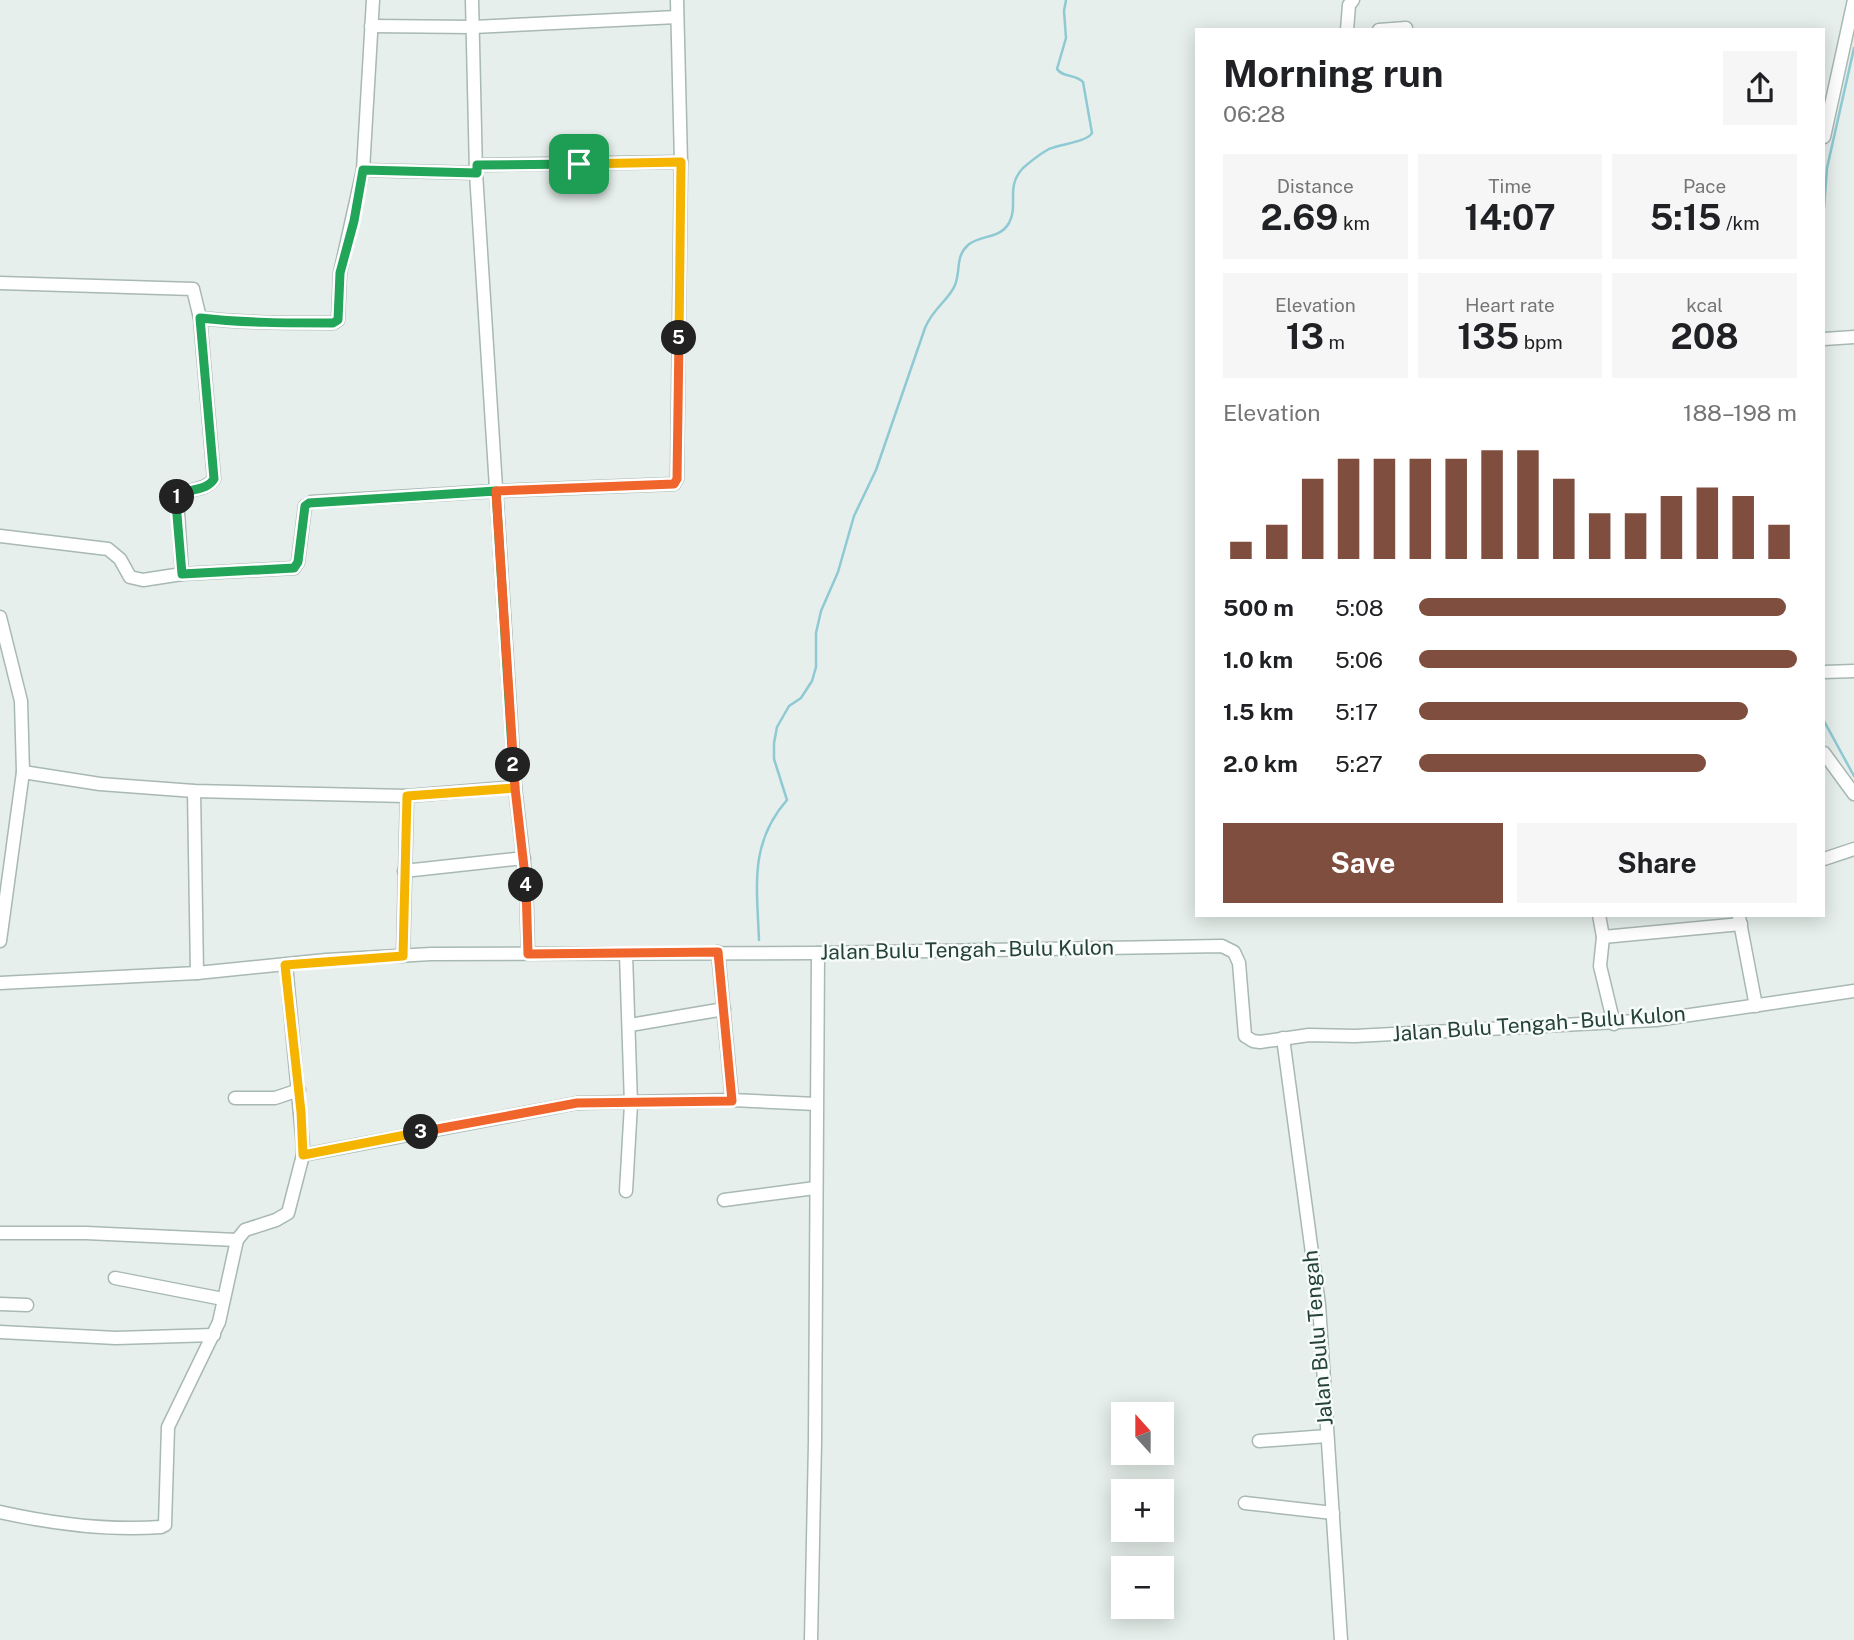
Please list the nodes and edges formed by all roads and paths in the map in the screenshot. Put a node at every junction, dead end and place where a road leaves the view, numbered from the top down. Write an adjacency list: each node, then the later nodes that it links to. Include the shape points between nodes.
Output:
1 (373, 0): 7 (street)
2 (472, 0): 8 (street)
3 (677, 0): 6 (street)
4 (1353, 0): 9 (street)
5 (1854, 0): 10 (street)
6 (677, 17): 8 (street); 11 (street)
7 (371, 26): 8 (street); 13 (street)
8 (473, 27): 12 (street)
9 (1347, 28)
10 (1825, 131)
11 (681, 162): 12 (street); 18 (street, via 676,482)
12 (477, 169): 13 (street); 18 (street)
13 (363, 170): 15 (street, via 340,273 338,320 241,323)
14 (0, 283): 15 (street, via 190,287)
15 (200, 318): 20 (street, via 214,479 177,498)
16 (1854, 337): 17 (street)
17 (1825, 339)
18 (496, 491): 20 (street, via 309,503 294,568); 26 (street)
19 (0, 536): 20 (street, via 107,550 136,580)
20 (182, 574)
21 (0, 617): 25 (street, via 19,694)
22 (1854, 671): 23 (street)
23 (1825, 672)
24 (1825, 754): 28 (street)
25 (23, 772): 27 (street); 37 (street)
26 (515, 788): 29 (street); 31 (street)
27 (194, 791): 29 (street); 44 (street)
28 (1854, 794)
29 (407, 796): 33 (street)
30 (1854, 849): 32 (street)
31 (524, 859): 33 (street); 40 (street)
32 (1825, 859)
33 (404, 872): 42 (street)
34 (1599, 917): 36 (street)
35 (1740, 919): 36 (street); 47 (street)
36 (1603, 937): 49 (street, via 1600,967)
37 (0, 941)
38 (718, 952): 39 (street, Jalan Bulu Tengah - Bulu Kulon); 41 (street, Jalan Bulu Tengah - Bulu Kulon); 48 (street)
39 (818, 953): 51 (street, Jalan Bulu Tengah - Bulu Kulon, via 1222,946 1234,952 1239,963 1245,1036 1260,1042); 56 (street)
40 (528, 954): 41 (street, Jalan Bulu Tengah - Bulu Kulon); 42 (street, Jalan Bulu Tengah - Bulu Kulon)
41 (626, 954): 50 (street)
42 (403, 956): 43 (street, Jalan Bulu Tengah - Bulu Kulon)
43 (285, 965): 44 (street, Jalan Bulu Tengah - Bulu Kulon); 52 (street)
44 (197, 973): 45 (street, Jalan Bulu Tengah - Bulu Kulon)
45 (0, 983)
46 (1854, 991): 47 (street, Jalan Bulu Tengah - Bulu Kulon)
47 (1756, 1006): 49 (street, Jalan Bulu Tengah - Bulu Kulon)
48 (724, 1009): 50 (street); 54 (street)
49 (1614, 1024): 51 (street, Jalan Bulu Tengah - Bulu Kulon)
50 (630, 1025): 55 (street)
51 (1283, 1038): 69 (street, Jalan Bulu Tengah, via 1319,1305)
52 (299, 1090): 53 (street, via 275,1098); 57 (street)
53 (235, 1098)
54 (732, 1101): 55 (street); 56 (street)
55 (631, 1104): 57 (street, via 577,1103); 59 (street)
56 (816, 1104): 58 (street)
57 (303, 1155): 62 (street, via 288,1213 245,1230)
58 (815, 1188): 60 (street); 74 (street)
59 (626, 1191)
60 (724, 1200)
61 (0, 1233): 62 (street)
62 (237, 1240): 64 (street)
63 (115, 1278): 64 (street)
64 (223, 1299): 68 (street)
65 (0, 1304): 66 (street)
66 (27, 1305)
67 (0, 1332): 68 (street, via 116,1338)
68 (214, 1335): 72 (street, via 168,1427 165,1525 105,1529)
69 (1327, 1436): 70 (street); 73 (street, Jalan Bulu Tengah)
70 (1259, 1441)
71 (1245, 1503): 73 (street)
72 (0, 1513)
73 (1333, 1513): 75 (street, Jalan Bulu Tengah)
74 (811, 1640)
75 (1341, 1640)

